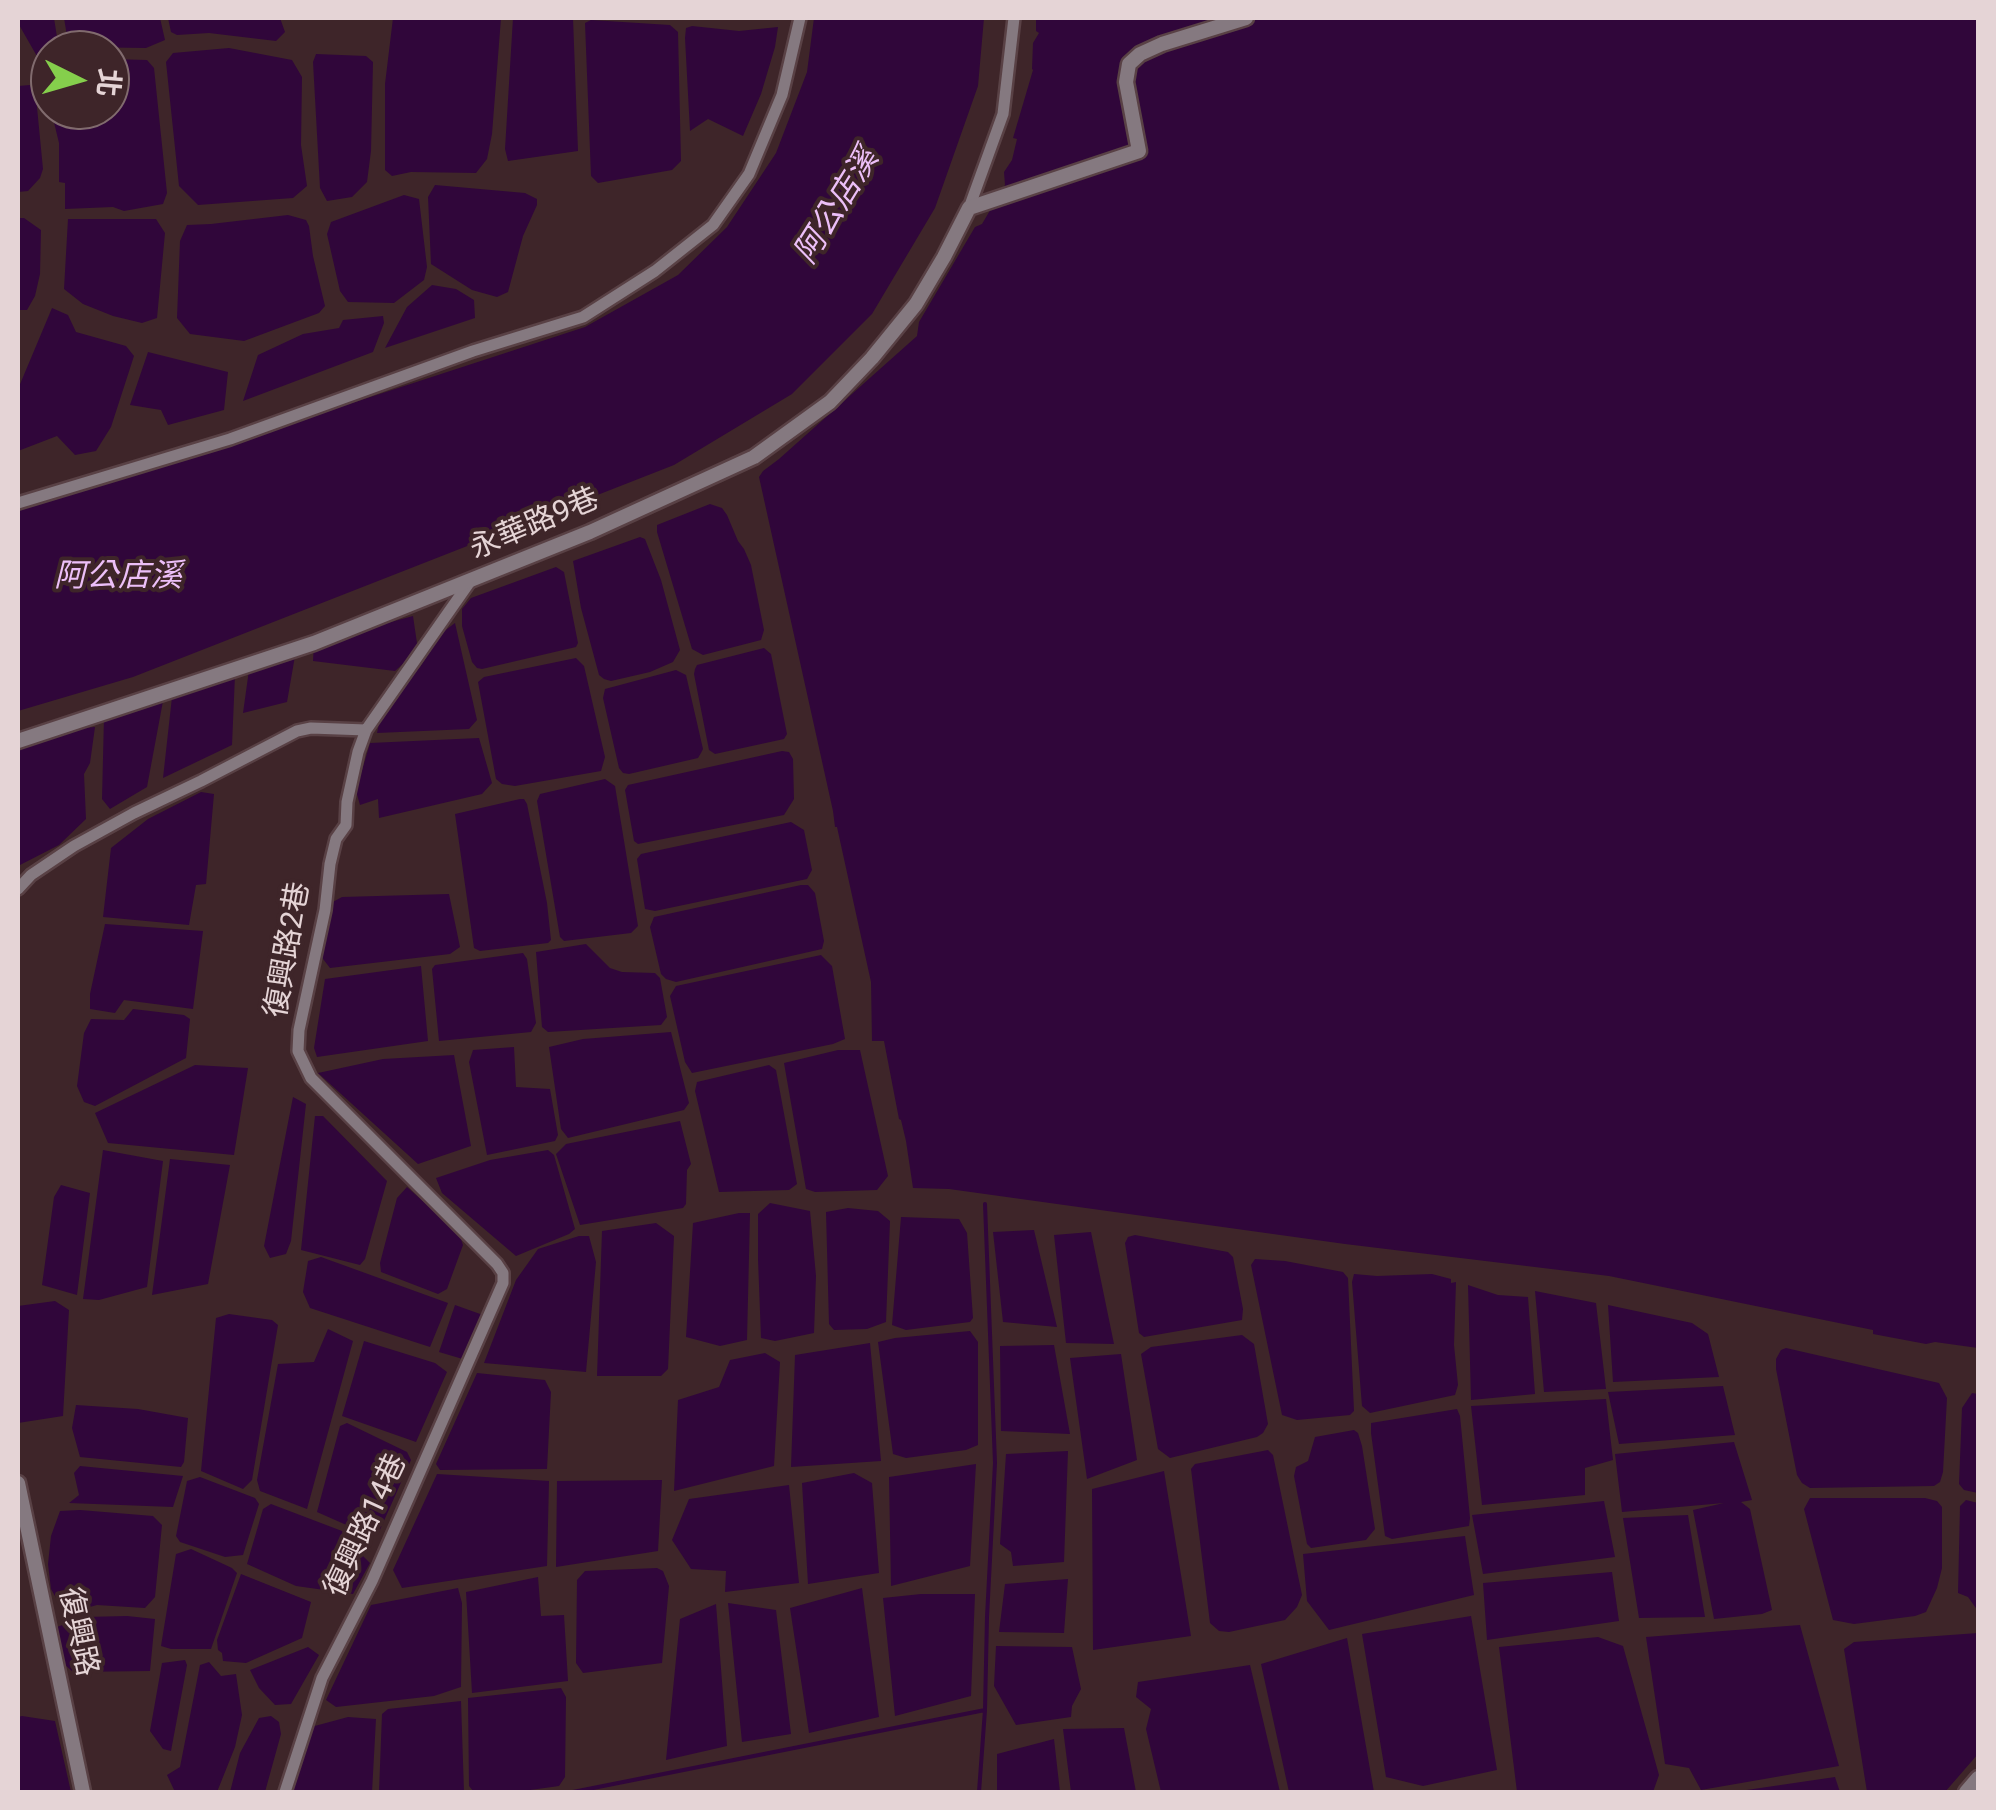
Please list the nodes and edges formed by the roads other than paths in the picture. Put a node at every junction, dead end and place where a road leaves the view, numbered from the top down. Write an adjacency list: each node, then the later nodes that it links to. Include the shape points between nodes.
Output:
1 (800, 18): 5 (street, via 782,95 749,174 713,225 584,317)
2 (1014, 18): 4 (street, 永華路9巷, via 1003,114)
3 (1246, 18): 4 (street, via 1162,44 1129,64 1126,82 1139,151)
4 (969, 208): 6 (street, 永華路9巷, via 916,304 830,402 754,457)
5 (18, 503)
6 (469, 582): 7 (street, 復興路2巷); 8 (street, 永華路9巷, via 314,643)
7 (366, 730): 9 (street, via 297,731 89,838); 10 (street, 復興路2巷, via 346,825 330,864 298,1051 311,1078 498,1264)
8 (18, 741)
9 (18, 889)
10 (503, 1284): 14 (street, 復興路14巷, via 322,1678)
11 (18, 1483): 13 (street, 復興路)
12 (1978, 1778): 15 (street)
13 (83, 1792)
14 (285, 1792)
15 (1966, 1792)

